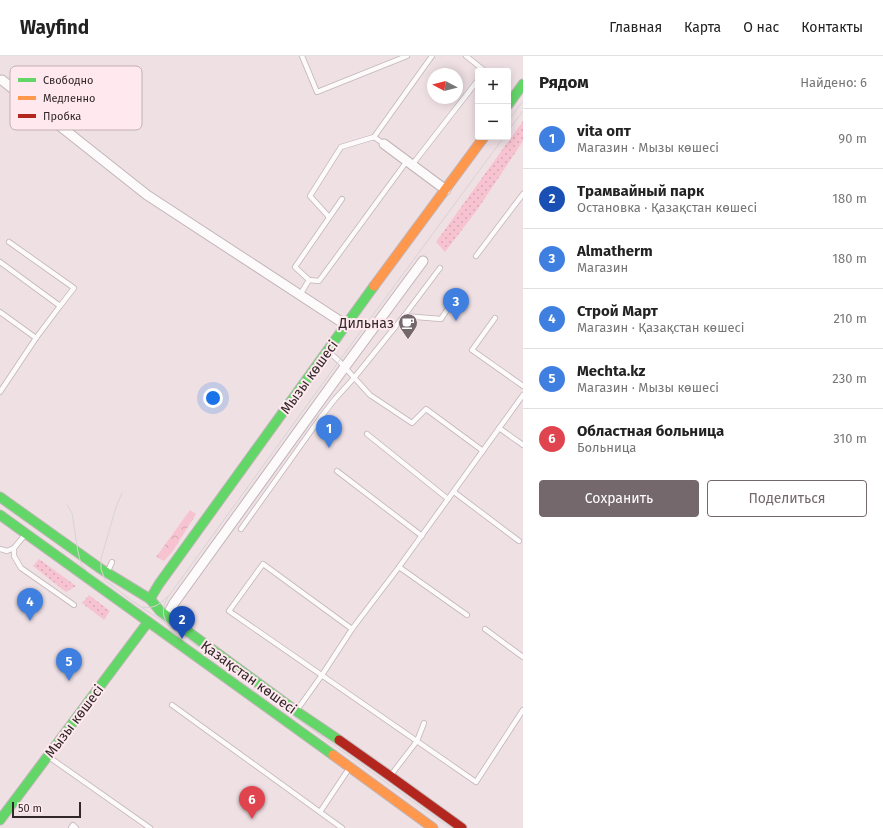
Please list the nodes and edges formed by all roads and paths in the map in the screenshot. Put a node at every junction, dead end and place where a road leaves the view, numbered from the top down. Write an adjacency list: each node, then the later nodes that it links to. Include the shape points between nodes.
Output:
1 (302, 56): 2 (lane, via 317,92)
2 (407, 56)
3 (432, 56): 12 (lane)
4 (466, 56): 5 (lane)
5 (480, 68)
6 (2, 80): 9 (street)
7 (475, 84): 15 (lane)
8 (523, 84): 10 (main road, via 513,94)
9 (10, 86)
10 (508, 104)
11 (65, 130): 27 (street, via 147,195)
12 (374, 137): 14 (lane); 19 (lane, via 341,147 310,196)
13 (482, 140): 16 (main road, Мызы көшесі)
14 (384, 144): 15 (street)
15 (410, 163): 16 (street); 25 (lane, via 319,281)
16 (446, 190): 32 (main road, Мызы көшесі)
17 (523, 194): 21 (lane)
18 (342, 199): 19 (lane)
19 (329, 217): 25 (lane, via 295,267)
20 (9, 242): 28 (lane, via 74,288)
21 (476, 256)
22 (423, 261): 35 (street)
23 (0, 262): 28 (lane)
24 (440, 268): 30 (lane)
25 (309, 280): 27 (lane)
26 (459, 292): 30 (lane, via 441,318)
27 (300, 295): 32 (street)
28 (60, 306): 33 (lane)
29 (0, 312): 33 (lane)
30 (404, 316): 36 (lane)
31 (495, 318): 37 (lane, via 472,350)
32 (346, 325): 34 (main road, Мызы көшесі)
33 (36, 338): 38 (lane)
34 (328, 351): 35 (lane); 59 (main road, Мызы көшесі, via 204,518)
35 (344, 368): 36 (lane); 63 (street)
36 (354, 378): 43 (lane, via 370,395 412,423 426,409); 50 (lane, via 321,417)
37 (523, 386)
38 (0, 392)
39 (523, 395): 40 (lane)
40 (499, 428): 42 (lane); 43 (lane)
41 (367, 434): 47 (lane)
42 (523, 446)
43 (483, 451): 45 (lane)
44 (337, 471): 52 (lane)
45 (454, 492): 47 (lane); 53 (lane)
46 (0, 496): 49 (main road, Қазақстан көшесі)
47 (448, 499): 52 (lane)
48 (0, 515): 51 (main road, Қазақстан көшесі)
49 (36, 522): 51 (main road); 58 (main road, Қазақстан көшесі)
50 (241, 529)
51 (26, 534): 54 (lane); 61 (main road, Қазақстан көшесі)
52 (422, 536): 57 (lane)
53 (519, 541)
54 (14, 548): 55 (lane, via 7,551); 60 (lane, via 14,556 21,568)
55 (0, 549)
56 (112, 562): 58 (lane)
57 (399, 567): 62 (lane); 65 (lane)
58 (107, 573): 59 (main road, Қазақстан көшесі)
59 (150, 599): 63 (main road, Қазақстан көшесі); 64 (main road)
60 (74, 605)
61 (126, 606): 64 (main road, Қазақстан көшесі); 68 (main road, via 132,616)
62 (467, 615)
63 (167, 616): 73 (main road, Қазақстан көшесі)
64 (148, 622): 67 (main road, Қазақстан көшесі); 68 (main road, Мызы көшесі)
65 (352, 629): 70 (lane); 70 (lane, via 263,564 230,611)
66 (485, 629): 69 (lane)
67 (171, 638): 68 (main road, via 142,638); 74 (main road, Қазақстан көшесі)
68 (132, 643): 77 (main road, Мызы көшесі)
69 (523, 657)
70 (322, 675): 73 (lane); 76 (lane)
71 (172, 705): 80 (lane)
72 (523, 710): 76 (lane, via 476,782)
73 (296, 711): 74 (main road); 79 (main road, Қазақстан көшесі)
74 (287, 722): 78 (main road, Қазақстан көшесі)
75 (424, 723): 76 (lane)
76 (416, 741): 79 (lane)
77 (48, 756): 81 (main road, Мызы көшесі); 84 (lane)
78 (349, 768): 80 (lane); 86 (main road, Қазақстан көшесі)
79 (390, 776): 87 (main road, Қазақстан көшесі)
80 (320, 812): 85 (lane)
81 (0, 820)
82 (71, 828): 83 (lane)
83 (76, 828)
84 (150, 828)
85 (342, 828)
86 (433, 828)
87 (462, 828)

